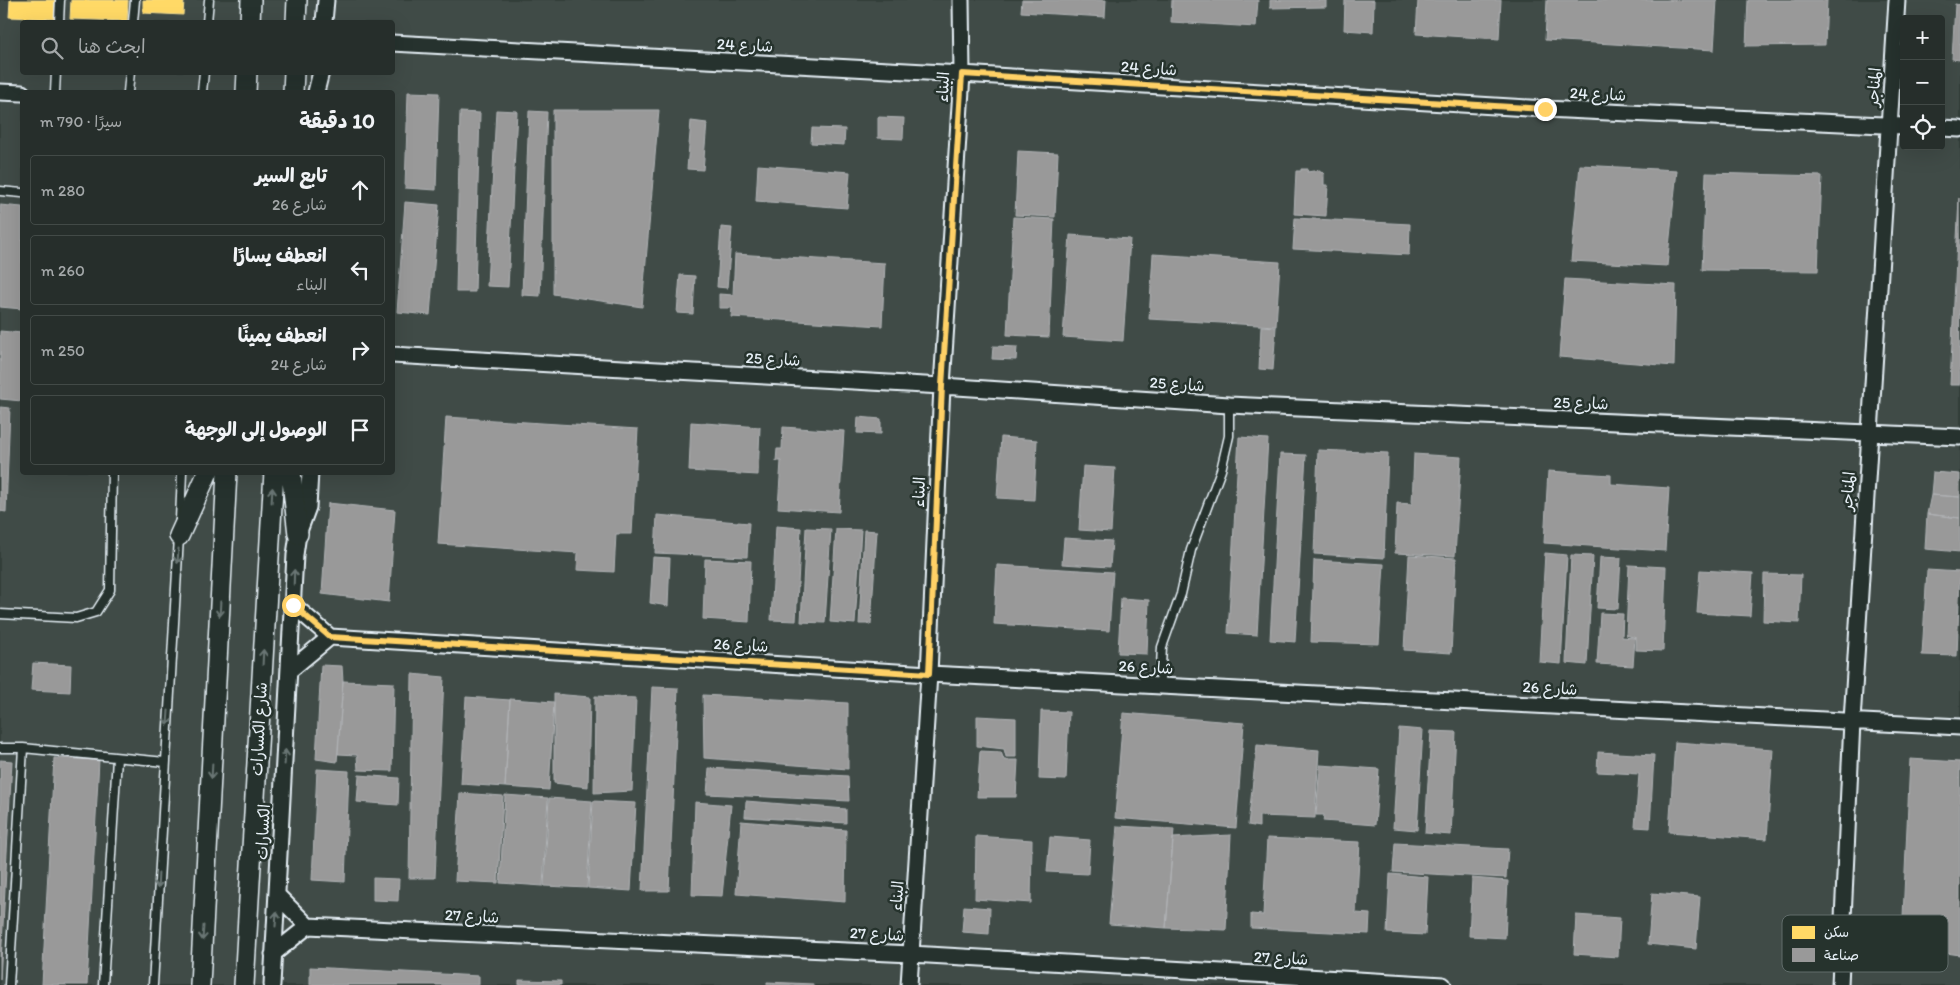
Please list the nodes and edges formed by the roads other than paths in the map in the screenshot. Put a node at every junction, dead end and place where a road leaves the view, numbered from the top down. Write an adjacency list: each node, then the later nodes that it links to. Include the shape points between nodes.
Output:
1 (60, 0): 9 (lane)
2 (135, 0): 10 (lane)
3 (209, 0): 11 (lane)
4 (251, 0): 12 (street)
5 (297, 0): 13 (street)
6 (326, 0): 14 (street)
7 (961, 0): 16 (street, البناء)
8 (1897, 0): 31 (street, المناجر)
9 (59, 20)
10 (134, 20)
11 (207, 20)
12 (250, 20)
13 (296, 20)
14 (324, 20)
15 (395, 44): 16 (street, شارع 24)
16 (962, 74): 31 (street, شارع 24, via 1536,109); 37 (street, البناء)
17 (56, 75): 23 (lane)
18 (130, 75): 24 (lane)
19 (204, 75): 25 (lane)
20 (247, 75): 26 (street)
21 (294, 75): 27 (street)
22 (322, 75): 28 (street)
23 (55, 90)
24 (128, 90)
25 (202, 90)
26 (246, 90)
27 (293, 90)
28 (317, 90)
29 (0, 92): 30 (street)
30 (20, 93)
31 (1896, 126): 39 (street, المناجر)
32 (1945, 128): 33 (street)
33 (1960, 129)
34 (0, 191): 35 (lane)
35 (20, 193)
36 (395, 355): 37 (street, شارع 25)
37 (942, 386): 38 (street, شارع 25); 54 (street, البناء)
38 (1229, 405): 39 (street, شارع 25); 55 (lane, via 1229,436 1221,470 1191,550 1181,594 1162,647)
39 (1870, 432): 40 (street, شارع 25); 56 (street, المناجر)
40 (1960, 437)
41 (112, 475): 51 (lane, via 110,590 96,612 76,618)
42 (182, 475): 49 (lane)
43 (207, 475): 49 (street)
44 (227, 475): 71 (street, one-way to 71)
45 (274, 475): 72 (street, شارع الكسارات, one-way to 45)
46 (291, 475): 48 (street)
47 (310, 475): 48 (street, الكسارات, via 308,507)
48 (298, 534): 50 (street, الكسارات, one-way to 48)
49 (179, 536): 61 (lane, one-way to 61)
50 (293, 605): 52 (street); 53 (street, الكسارات)
51 (0, 614)
52 (330, 637): 53 (street); 54 (street, شارع 26)
53 (289, 671): 62 (street, الكسارات, one-way to 53)
54 (929, 674): 55 (street, شارع 26); 66 (street, البناء)
55 (1160, 685): 56 (street, شارع 26)
56 (1852, 721): 57 (street, شارع 26); 63 (street, المناجر)
57 (1960, 727)
58 (0, 748): 59 (lane)
59 (23, 748): 60 (lane); 68 (lane)
60 (117, 758): 61 (lane); 69 (lane)
61 (165, 762): 70 (lane, one-way to 70)
62 (277, 895): 64 (street); 65 (street, الكسارات, one-way to 62)
63 (1843, 915)
64 (308, 926): 65 (street); 66 (street, شارع 27)
65 (273, 954): 73 (street, الكسارات)
66 (911, 954): 74 (street, البناء); 75 (street, شارع 27)
67 (1841, 972): 76 (street, المناجر)
68 (9, 985)
69 (103, 985)
70 (153, 985)
71 (200, 985)
72 (244, 985)
73 (272, 985)
74 (909, 985)
75 (1443, 985)
76 (1840, 985)

